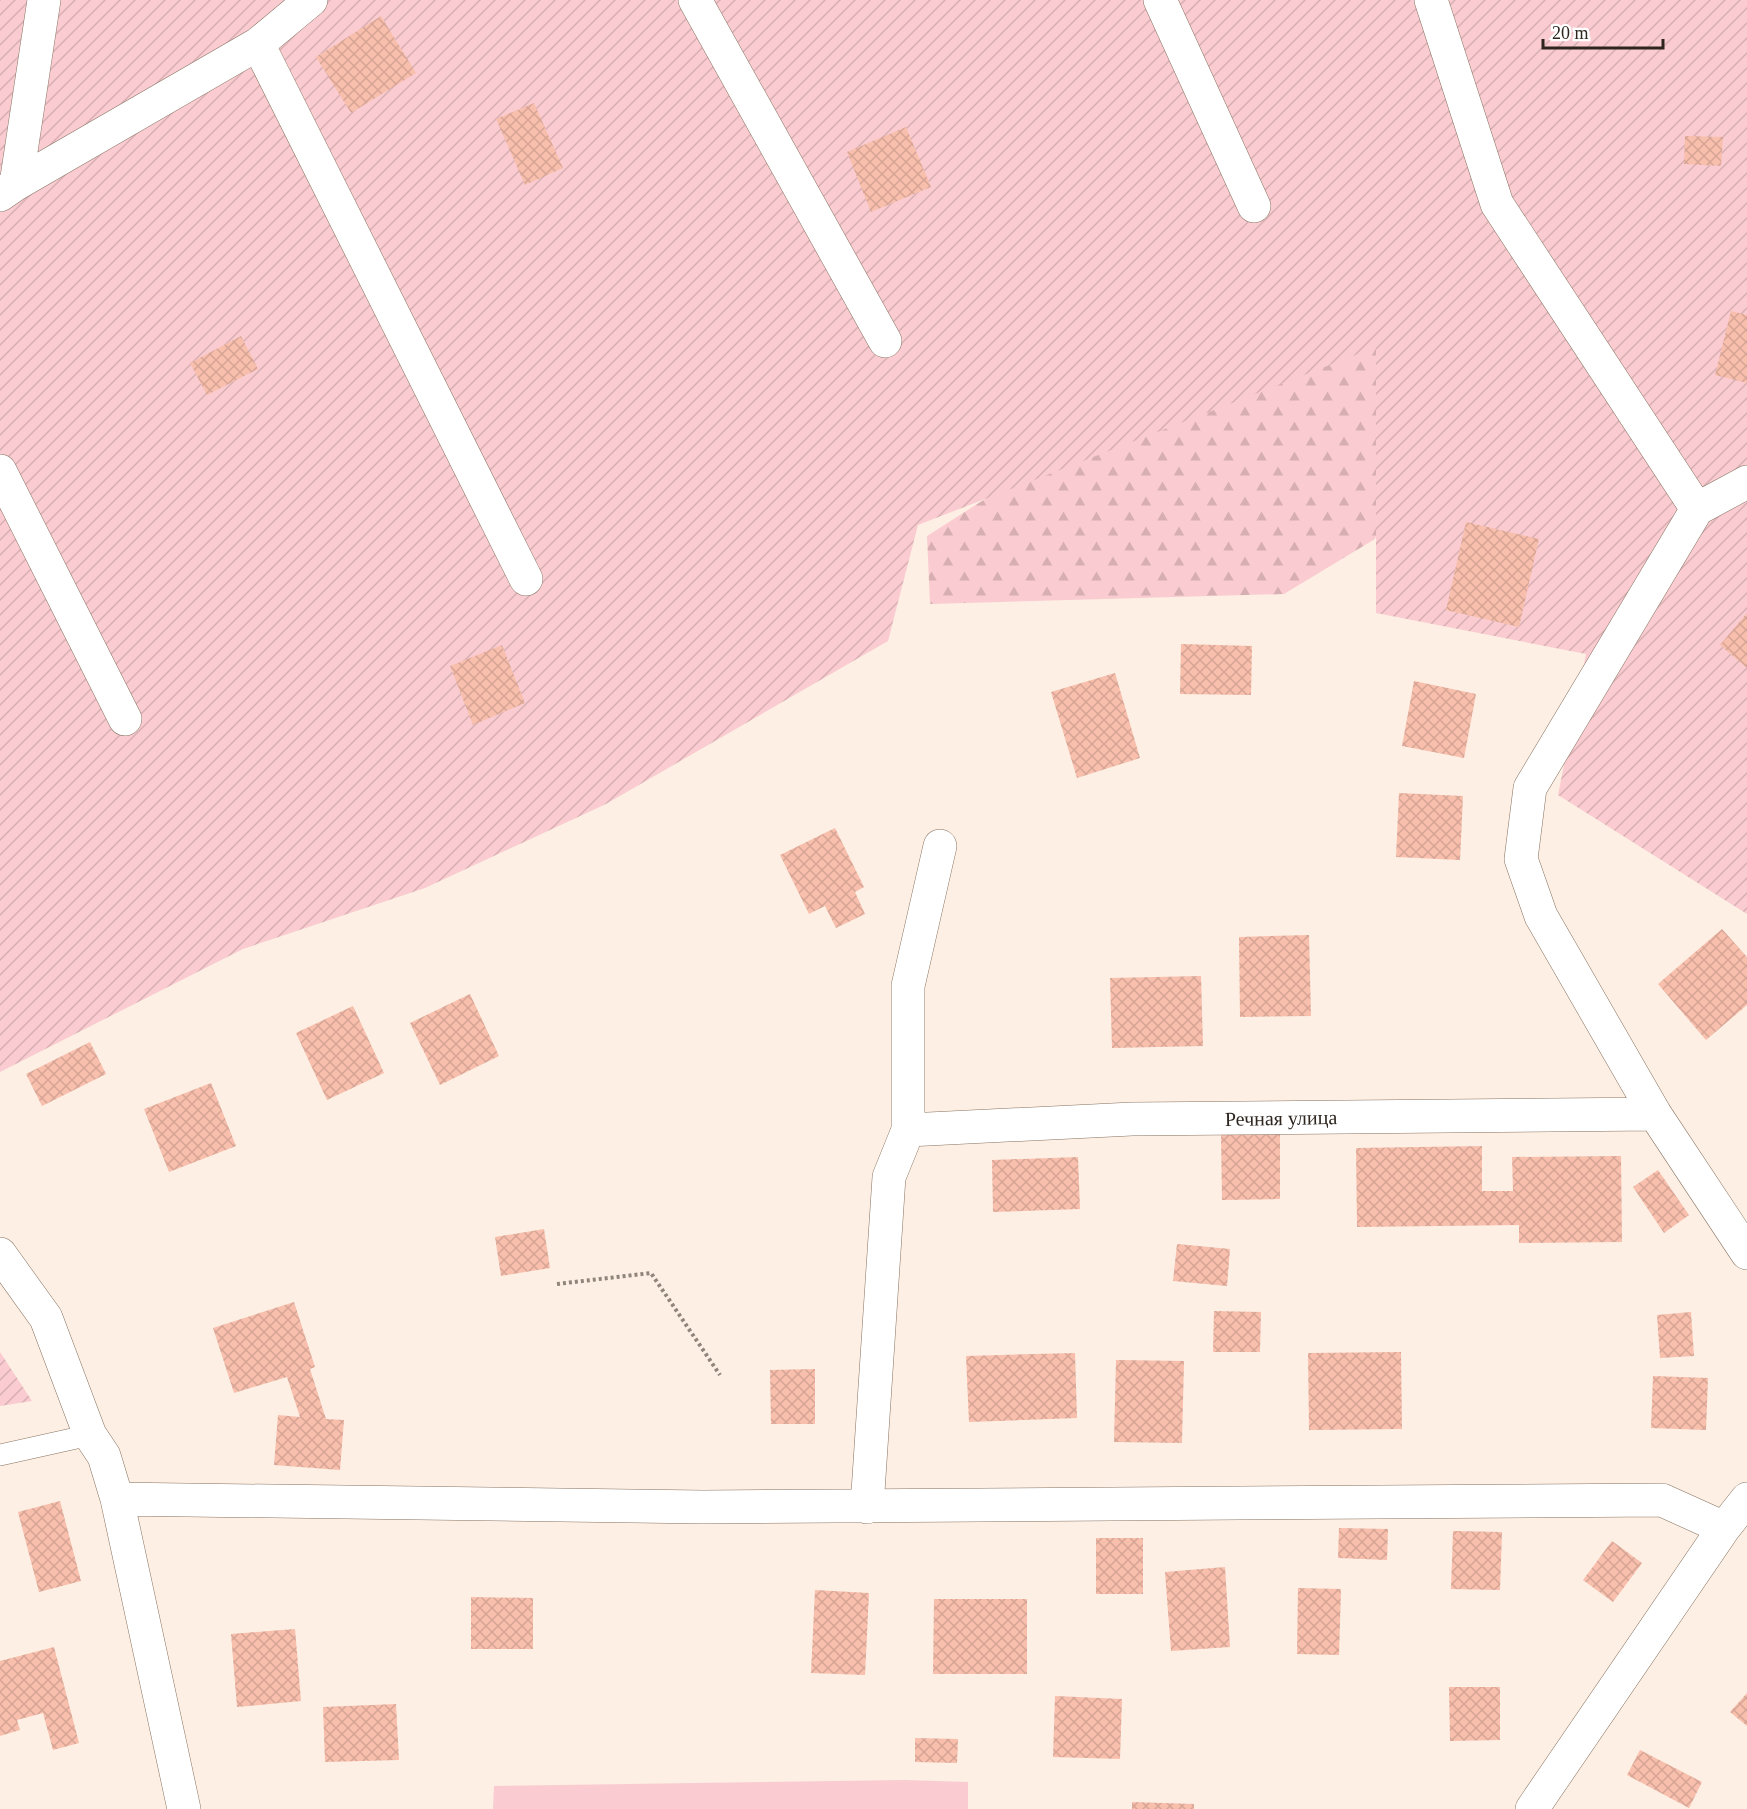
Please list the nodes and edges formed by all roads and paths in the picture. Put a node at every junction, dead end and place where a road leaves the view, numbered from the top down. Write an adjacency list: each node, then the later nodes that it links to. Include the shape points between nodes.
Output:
1 (44, 0): 7 (street)
2 (311, 0): 6 (street)
3 (695, 0): 9 (street)
4 (1160, 0): 8 (street)
5 (1431, 0): 12 (street, via 1497,204)
6 (258, 45): 7 (street); 13 (street)
7 (8, 189)
8 (1254, 206)
9 (885, 341)
10 (0, 471): 14 (street)
11 (1747, 482): 12 (street)
12 (1697, 509): 16 (street, via 1530,788 1521,859 1541,916)
13 (526, 579)
14 (125, 719)
15 (940, 846): 17 (street, via 908,986)
16 (1655, 1114): 17 (street, Речная улица, via 1132,1119); 18 (street)
17 (908, 1130): 26 (street, via 890,1177)
18 (1747, 1253)
19 (0, 1254): 22 (street, via 46,1318)
20 (557, 1284): 21 (path, via 651,1273)
21 (720, 1375)
22 (90, 1435): 23 (lane); 24 (street, via 104,1456)
23 (0, 1455)
24 (117, 1499): 26 (street); 28 (street)
25 (1747, 1499): 27 (street)
26 (867, 1507): 27 (street, via 1662,1500)
27 (1724, 1528): 29 (street)
28 (184, 1809)
29 (1532, 1809)

